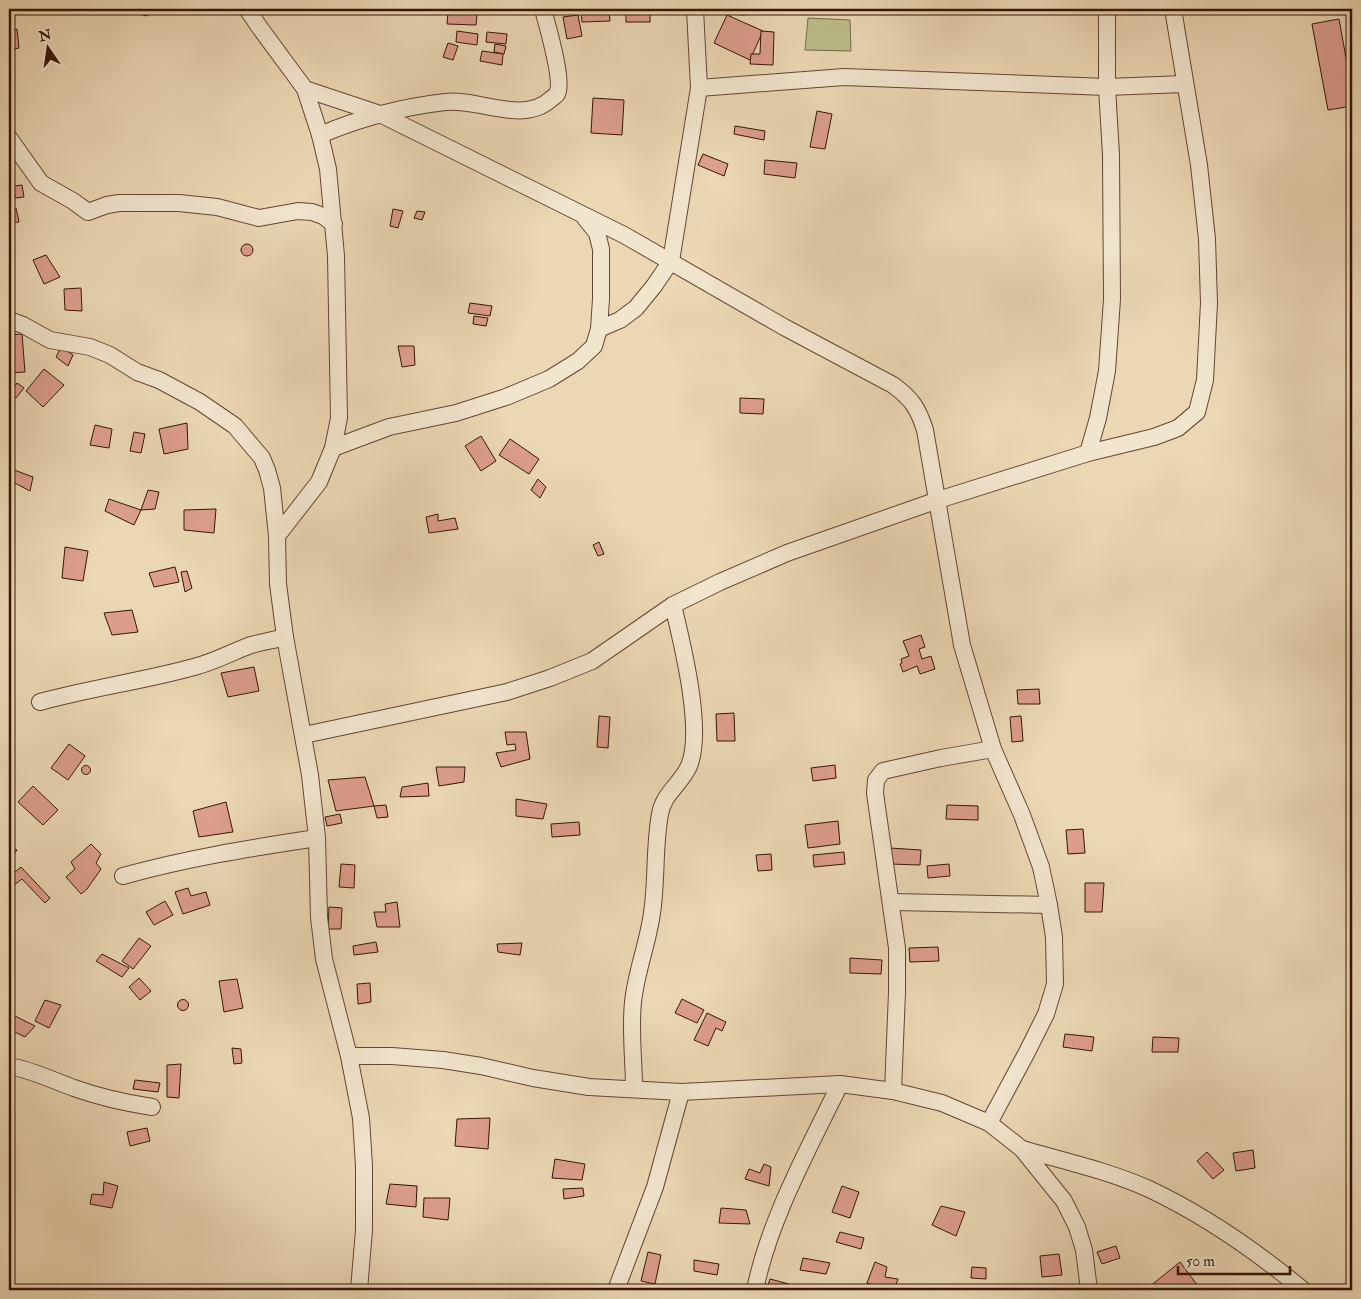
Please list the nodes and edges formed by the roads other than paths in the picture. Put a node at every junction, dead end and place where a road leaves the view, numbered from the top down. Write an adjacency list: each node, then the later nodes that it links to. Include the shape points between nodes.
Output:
1 (247, 9): 9 (street)
2 (542, 9): 10 (street, via 559,78 557,94 545,105 524,111 447,101)
3 (695, 9): 8 (street)
4 (1107, 9): 7 (street)
5 (1173, 9): 6 (street)
6 (1184, 84): 7 (street); 19 (street, via 1199,165 1207,239 1209,303 1205,380 1197,412 1178,428)
7 (1107, 87): 8 (street, via 844,78); 19 (street, via 1112,299 1107,370)
8 (699, 88): 15 (street)
9 (305, 89): 10 (street); 11 (street)
10 (380, 114): 11 (street); 13 (street)
11 (320, 135): 14 (street, via 328,169)
12 (9, 138): 14 (street, via 41,183 88,212 119,202 179,203 217,207 259,218 298,211 312,212)
13 (584, 216): 15 (street); 17 (street, via 597,233 601,249)
14 (334, 224): 18 (street, via 339,418)
15 (671, 261): 17 (street, via 636,308 620,320); 20 (street, via 784,327 894,385 908,396 920,413 925,430)
16 (9, 320): 21 (street, via 50,340 90,347 110,355 137,372 200,402 235,426 262,458 272,488)
17 (599, 329): 18 (street, via 594,346 578,361 549,379 456,413 389,427)
18 (333, 448): 21 (street, via 319,482)
19 (1088, 453): 20 (street)
20 (938, 500): 22 (street, via 787,552); 26 (street, via 962,645)
21 (277, 536): 23 (street, via 278,584)
22 (673, 605): 25 (street, via 592,661 550,678 507,692); 34 (street, via 685,656 693,714 693,750 688,767 668,793 659,815 652,912 633,1002)
23 (285, 637): 24 (street, via 196,667); 25 (street)
24 (40, 702)
25 (304, 735): 27 (street)
26 (993, 749): 29 (street, via 899,766 883,771 876,780 875,792); 30 (street, via 1041,867)
27 (317, 838): 28 (street, via 227,852); 31 (street, via 324,960)
28 (123, 876)
29 (892, 902): 30 (street); 35 (street, via 897,948)
30 (1049, 905): 38 (street, via 1054,936 1055,984 1046,1014)
31 (349, 1056): 34 (street, via 443,1060 589,1087); 40 (street, via 361,1118 364,1166)
32 (9, 1066): 37 (street, via 24,1068 75,1089)
33 (840, 1084): 35 (street); 36 (street); 42 (street, via 790,1190 769,1241)
34 (634, 1089): 36 (street)
35 (893, 1090): 38 (street, via 942,1103)
36 (681, 1092): 41 (street, via 655,1187)
37 (152, 1107)
38 (989, 1124): 39 (street)
39 (1022, 1148): 43 (street, via 1064,1201 1077,1226 1084,1250); 44 (street, via 1102,1171 1150,1190 1233,1237)
40 (360, 1290)
41 (616, 1290)
42 (755, 1290)
43 (1088, 1290)
44 (1303, 1290)

